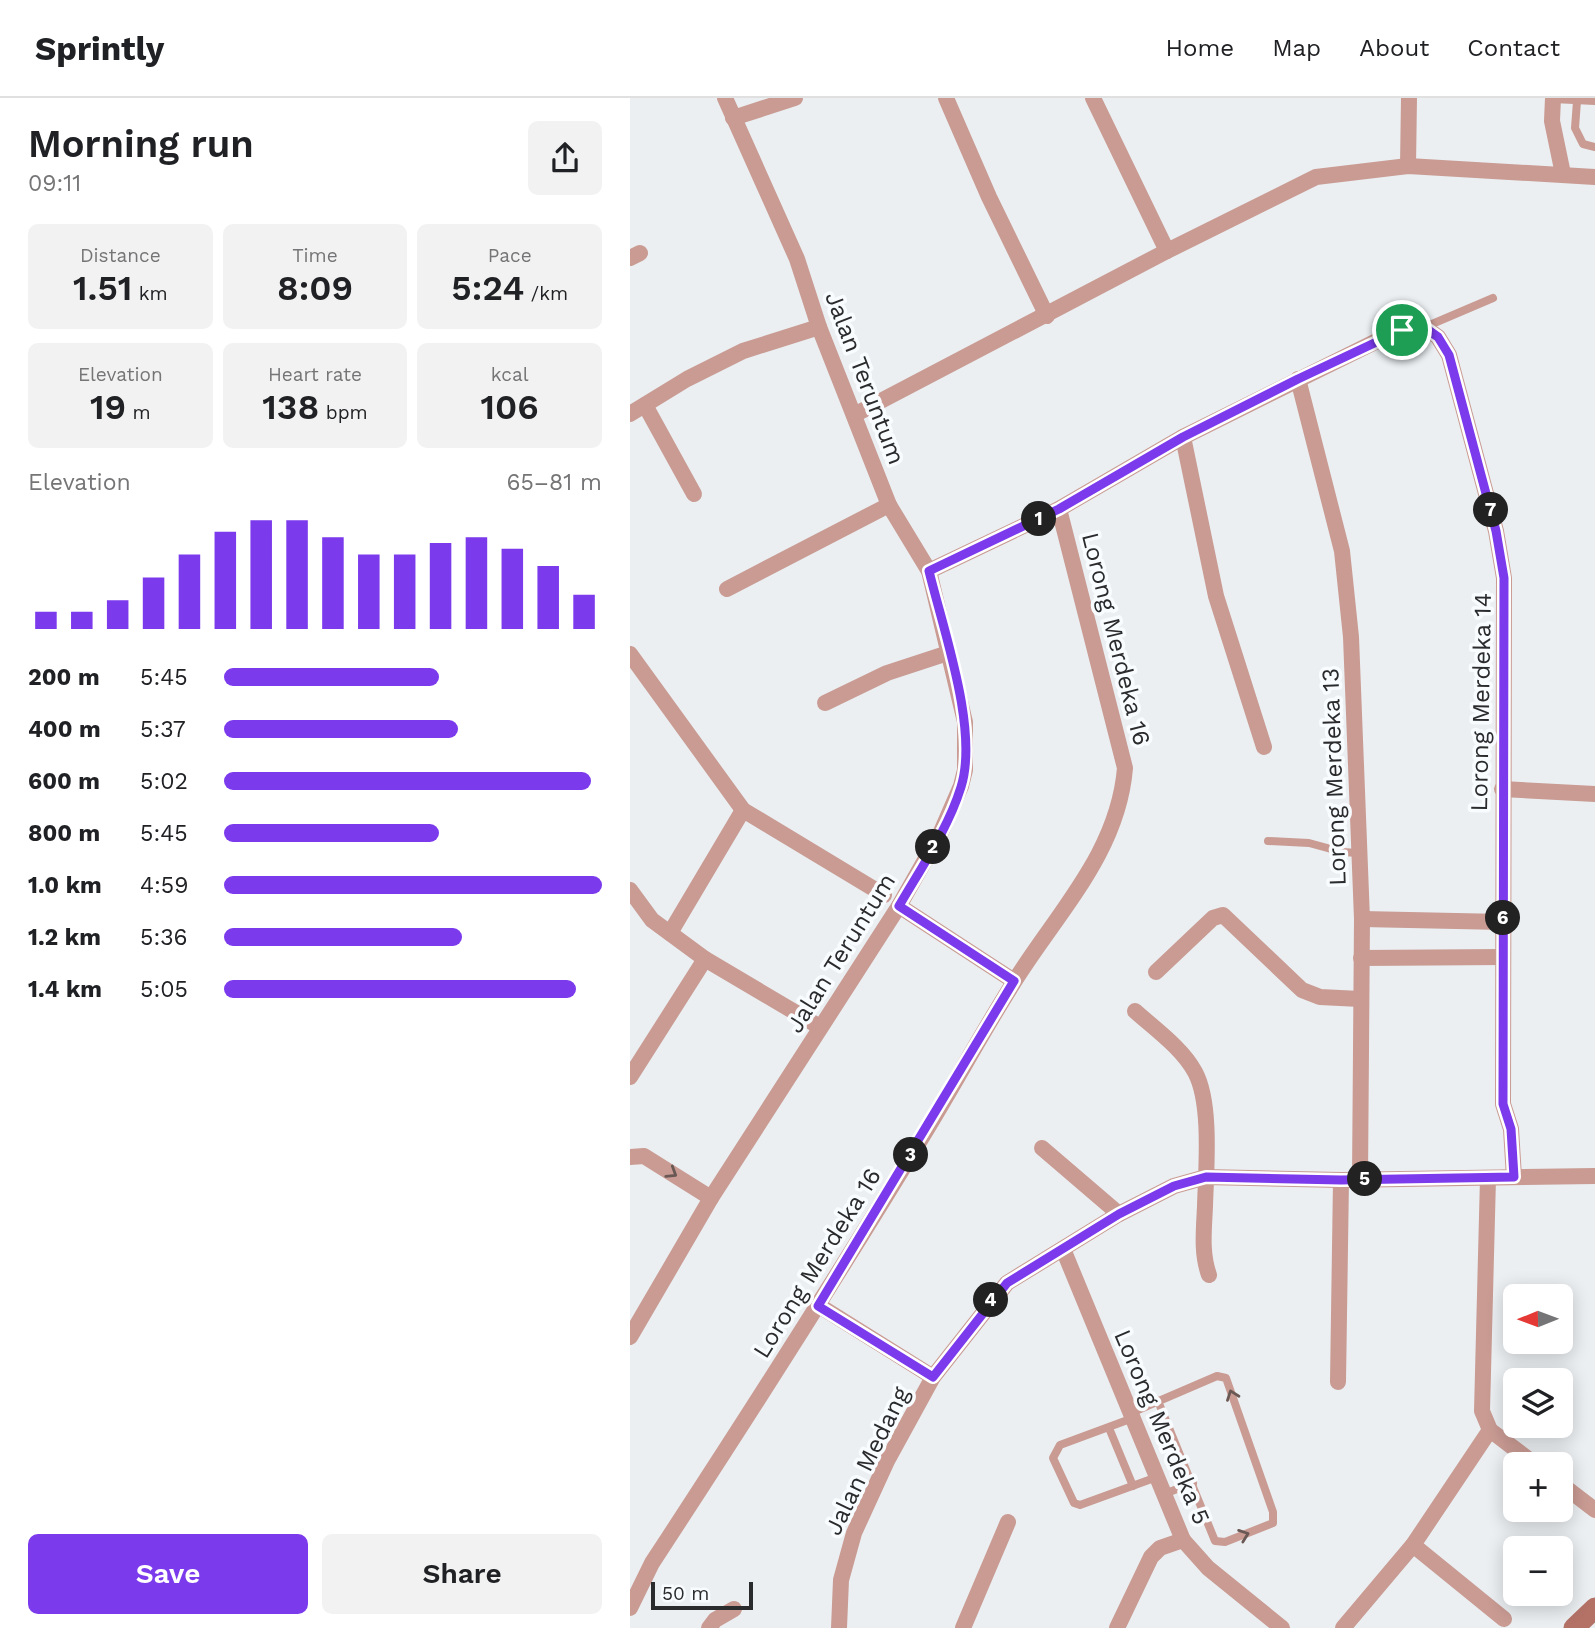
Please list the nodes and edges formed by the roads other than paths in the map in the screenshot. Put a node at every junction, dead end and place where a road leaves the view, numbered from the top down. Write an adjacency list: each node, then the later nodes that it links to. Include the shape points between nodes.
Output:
1 (724, 98): 9 (street, Jalan Teruntum)
2 (795, 98): 9 (street)
3 (946, 98): 16 (street)
4 (1093, 98): 14 (street)
5 (1409, 98): 11 (street)
6 (1553, 98): 7 (lane); 12 (street, via 1552,121)
7 (1577, 102): 8 (lane); 10 (lane, via 1575,128 1583,144)
8 (1595, 102)
9 (733, 118): 17 (street, Jalan Teruntum, via 797,259)
10 (1595, 147)
11 (1408, 166): 12 (street); 14 (street, via 1316,177)
12 (1563, 174): 13 (street)
13 (1595, 177)
14 (1167, 251): 16 (street)
15 (1493, 298): 18 (lane)
16 (1047, 316): 22 (street)
17 (820, 327): 20 (street, via 743,351); 22 (street, Jalan Teruntum)
18 (1424, 327): 19 (street, via 1392,334); 33 (street, Lorong Merdeka 14, via 1438,337 1449,355 1502,555)
19 (1298, 379): 23 (street); 37 (street, Lorong Merdeka 13, via 1342,551 1351,637)
20 (645, 405): 21 (street); 24 (street)
21 (630, 414)
22 (854, 415): 25 (street, Jalan Teruntum)
23 (1183, 437): 26 (street); 32 (street, via 1216,596)
24 (694, 494)
25 (890, 505): 27 (street, Jalan Teruntum); 28 (street)
26 (1059, 509): 27 (street); 48 (street, Lorong Merdeka 16, via 1122,753 1124,782 1119,808 1095,863)
27 (929, 571): 29 (street, Jalan Teruntum)
28 (727, 589)
29 (948, 653): 31 (street, via 887,673); 40 (street, Jalan Teruntum, via 965,722 965,770 947,820)
30 (630, 654): 35 (street)
31 (825, 703)
32 (1264, 747)
33 (1502, 789): 34 (street); 42 (street, Lorong Merdeka 14)
34 (1595, 794)
35 (743, 810): 39 (street); 43 (street)
36 (1268, 841): 37 (lane)
37 (1359, 853): 41 (street, Lorong Merdeka 13)
38 (630, 890): 43 (street, via 652,920)
39 (884, 895)
40 (899, 906): 48 (street); 51 (street, Jalan Teruntum)
41 (1362, 919): 42 (street); 45 (street, Lorong Merdeka 13)
42 (1503, 922): 44 (street, Lorong Merdeka 14)
43 (670, 933): 46 (street)
44 (1503, 957): 45 (street); 57 (street, Lorong Merdeka 14, via 1503,1104 1511,1129)
45 (1361, 958): 49 (street, Lorong Merdeka 13)
46 (705, 959): 51 (street); 52 (street)
47 (1156, 972): 49 (street, via 1213,918 1223,915 1302,990 1320,997)
48 (1014, 981): 65 (street, Lorong Merdeka 16)
49 (1360, 999): 60 (street, Lorong Merdeka 13)
50 (1135, 1011): 56 (street, via 1180,1051 1202,1088)
51 (820, 1027): 61 (street, Jalan Teruntum)
52 (630, 1077)
53 (1042, 1148): 62 (street)
54 (630, 1157): 61 (street, one-way to 61, via 644,1156)
55 (1595, 1176): 57 (street, Jalan Medang)
56 (1206, 1177): 59 (street, Jalan Medang); 62 (street, Jalan Medang, via 1174,1186); 64 (street, via 1204,1259)
57 (1514, 1177): 58 (street, Jalan Medang)
58 (1488, 1178): 60 (street, Jalan Medang); 72 (street, via 1481,1380 1482,1410)
59 (1341, 1180): 60 (street, Jalan Medang); 68 (street)
60 (1360, 1180)
61 (711, 1198): 66 (street, Jalan Teruntum)
62 (1119, 1214): 63 (street, Jalan Medang)
63 (1063, 1249): 67 (street, Jalan Medang, via 1007,1283); 70 (street, Lorong Merdeka 5)
64 (1209, 1275)
65 (818, 1306): 67 (street); 83 (street, Lorong Merdeka 16, via 652,1563)
66 (630, 1337)
67 (933, 1377): 89 (street, Jalan Medang, via 854,1532 841,1580)
68 (1338, 1382)
69 (1158, 1401): 70 (lane); 75 (lane); 75 (lane, one-way to 69, via 1211,1536 1217,1541 1269,1526 1275,1519 1226,1378 1217,1376)
70 (1132, 1416): 71 (lane); 74 (street, Lorong Merdeka 5)
71 (1109, 1428): 76 (lane); 76 (lane, via 1060,1446 1053,1458 1074,1503 1080,1505)
72 (1490, 1430): 73 (street); 82 (street)
73 (1519, 1452)
74 (1157, 1477): 76 (lane); 78 (street, Lorong Merdeka 5)
75 (1193, 1483): 78 (lane)
76 (1133, 1486)
77 (1573, 1493): 79 (street)
78 (1164, 1494): 81 (street, Lorong Merdeka 5)
79 (1595, 1510)
80 (1008, 1522): 90 (street)
81 (1183, 1540): 91 (street, via 1160,1548 1151,1557); 92 (street, Lorong Merdeka 5, via 1208,1568)
82 (1413, 1545): 87 (street); 93 (street)
83 (637, 1578): 84 (street, Lorong Merdeka 16)
84 (630, 1608)
85 (1595, 1608): 94 (main road)
86 (734, 1609): 88 (street)
87 (1504, 1619)
88 (709, 1628)
89 (839, 1628)
90 (963, 1628)
91 (1117, 1628)
92 (1282, 1628)
93 (1343, 1628)
94 (1574, 1628)

